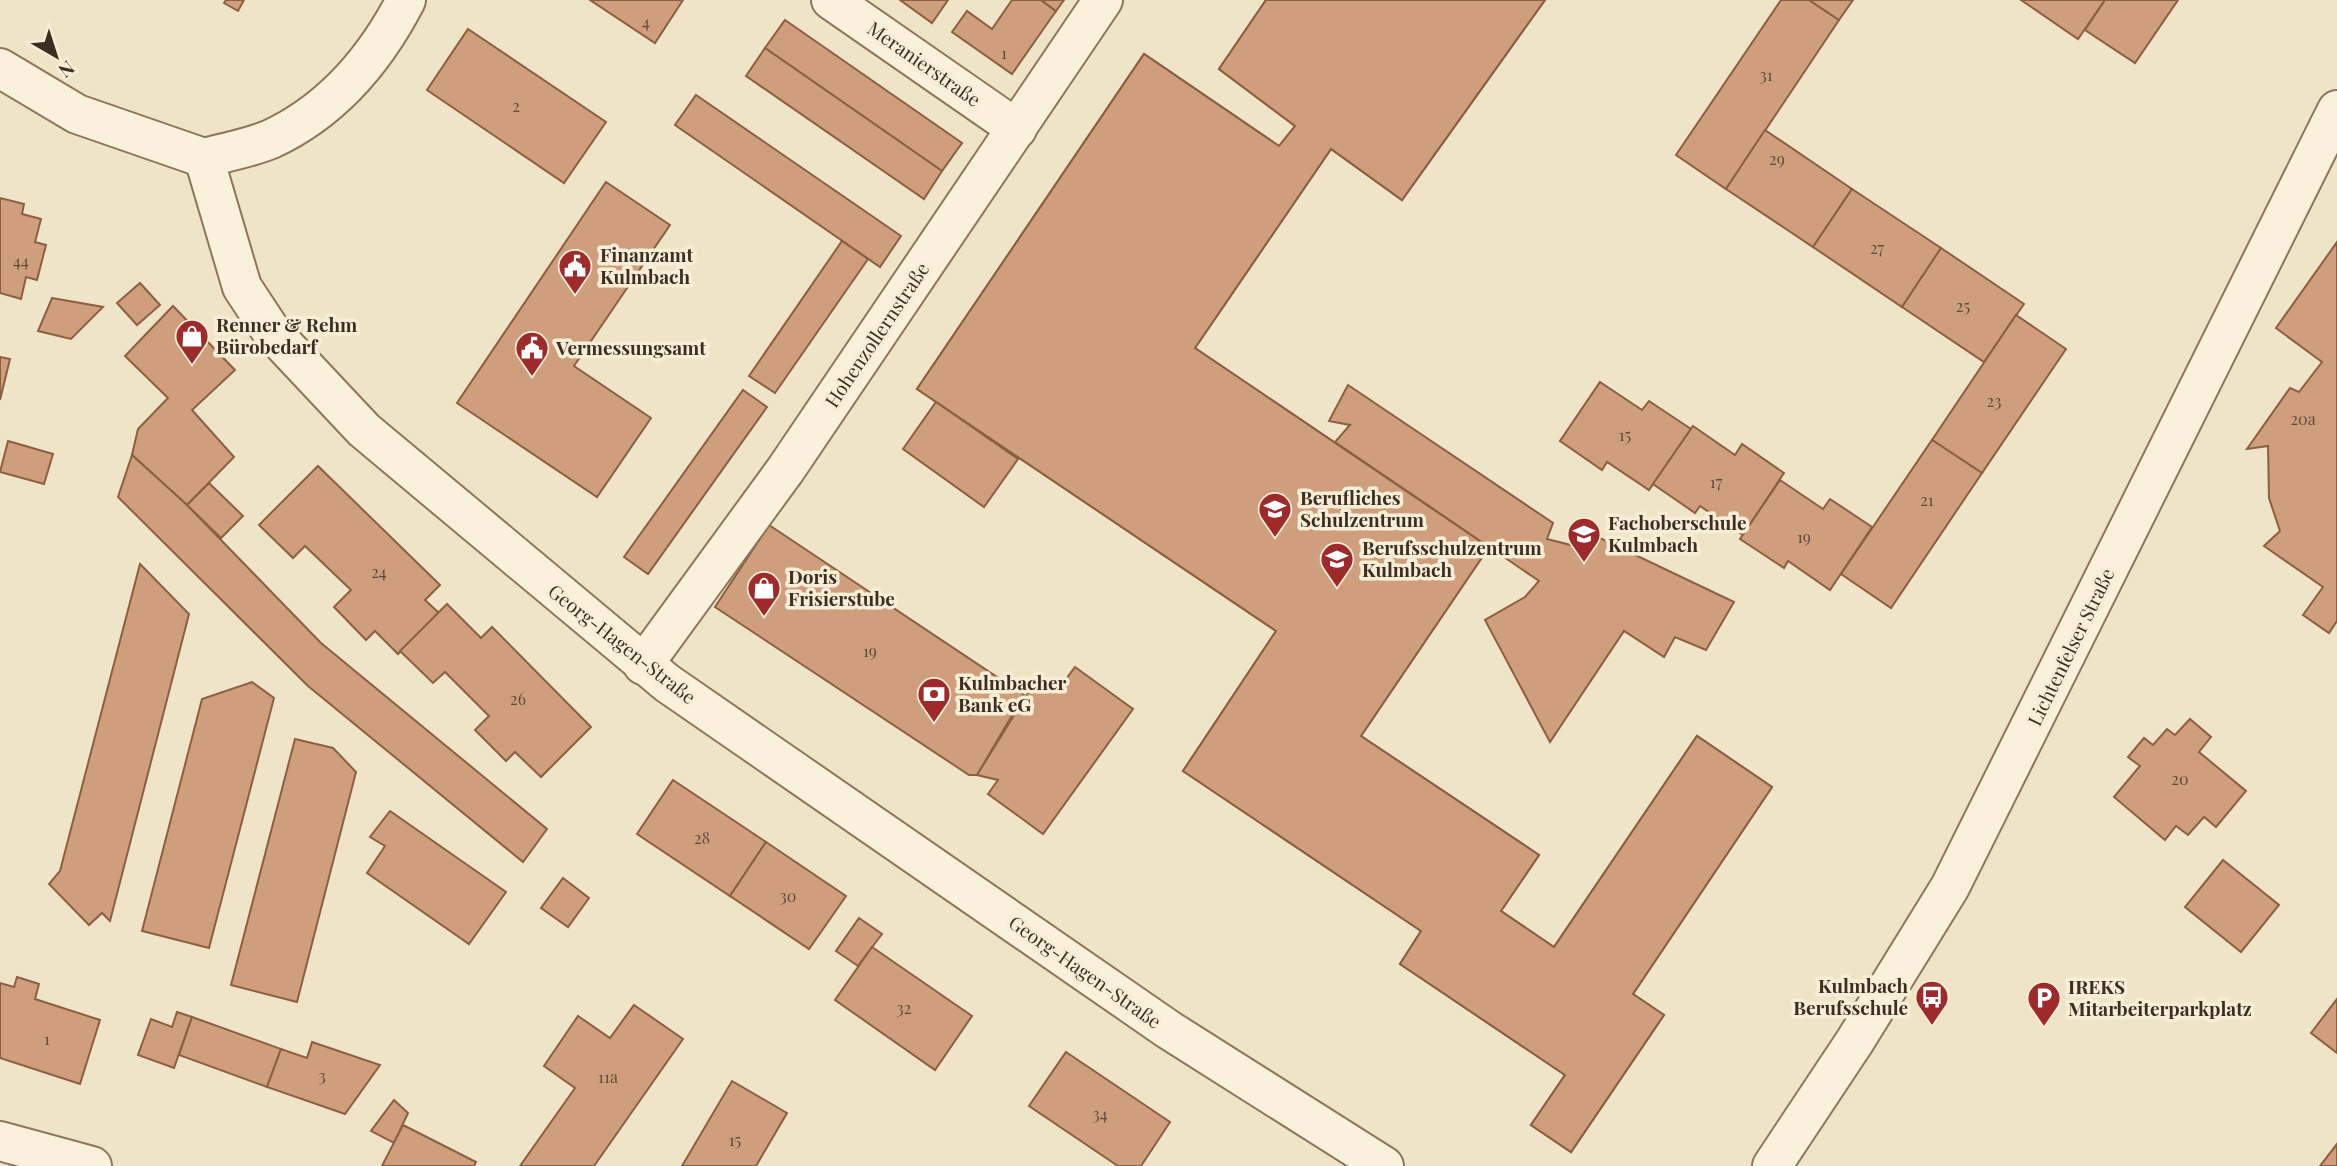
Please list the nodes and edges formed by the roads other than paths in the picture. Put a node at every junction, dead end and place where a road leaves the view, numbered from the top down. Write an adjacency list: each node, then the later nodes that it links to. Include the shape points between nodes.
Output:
1 (406, 0): 7 (street, via 358,76 312,118 268,140)
2 (831, 0): 6 (street, Meranierstraße)
3 (1103, 0): 6 (street, Hohenzollernstraße)
4 (0, 68): 7 (street, via 77,114)
5 (2337, 110): 12 (street, Lichtenfelser Straße, via 1950,887)
6 (1017, 129): 8 (street, Hohenzollernstraße, via 786,469)
7 (204, 159): 8 (street, Georg-Hagen-Straße, via 242,287 271,331 364,430)
8 (643, 665): 11 (street, Georg-Hagen-Straße, via 1169,1030)
9 (0, 1141): 10 (street)
10 (92, 1166)
11 (1384, 1166)
12 (1772, 1166)

